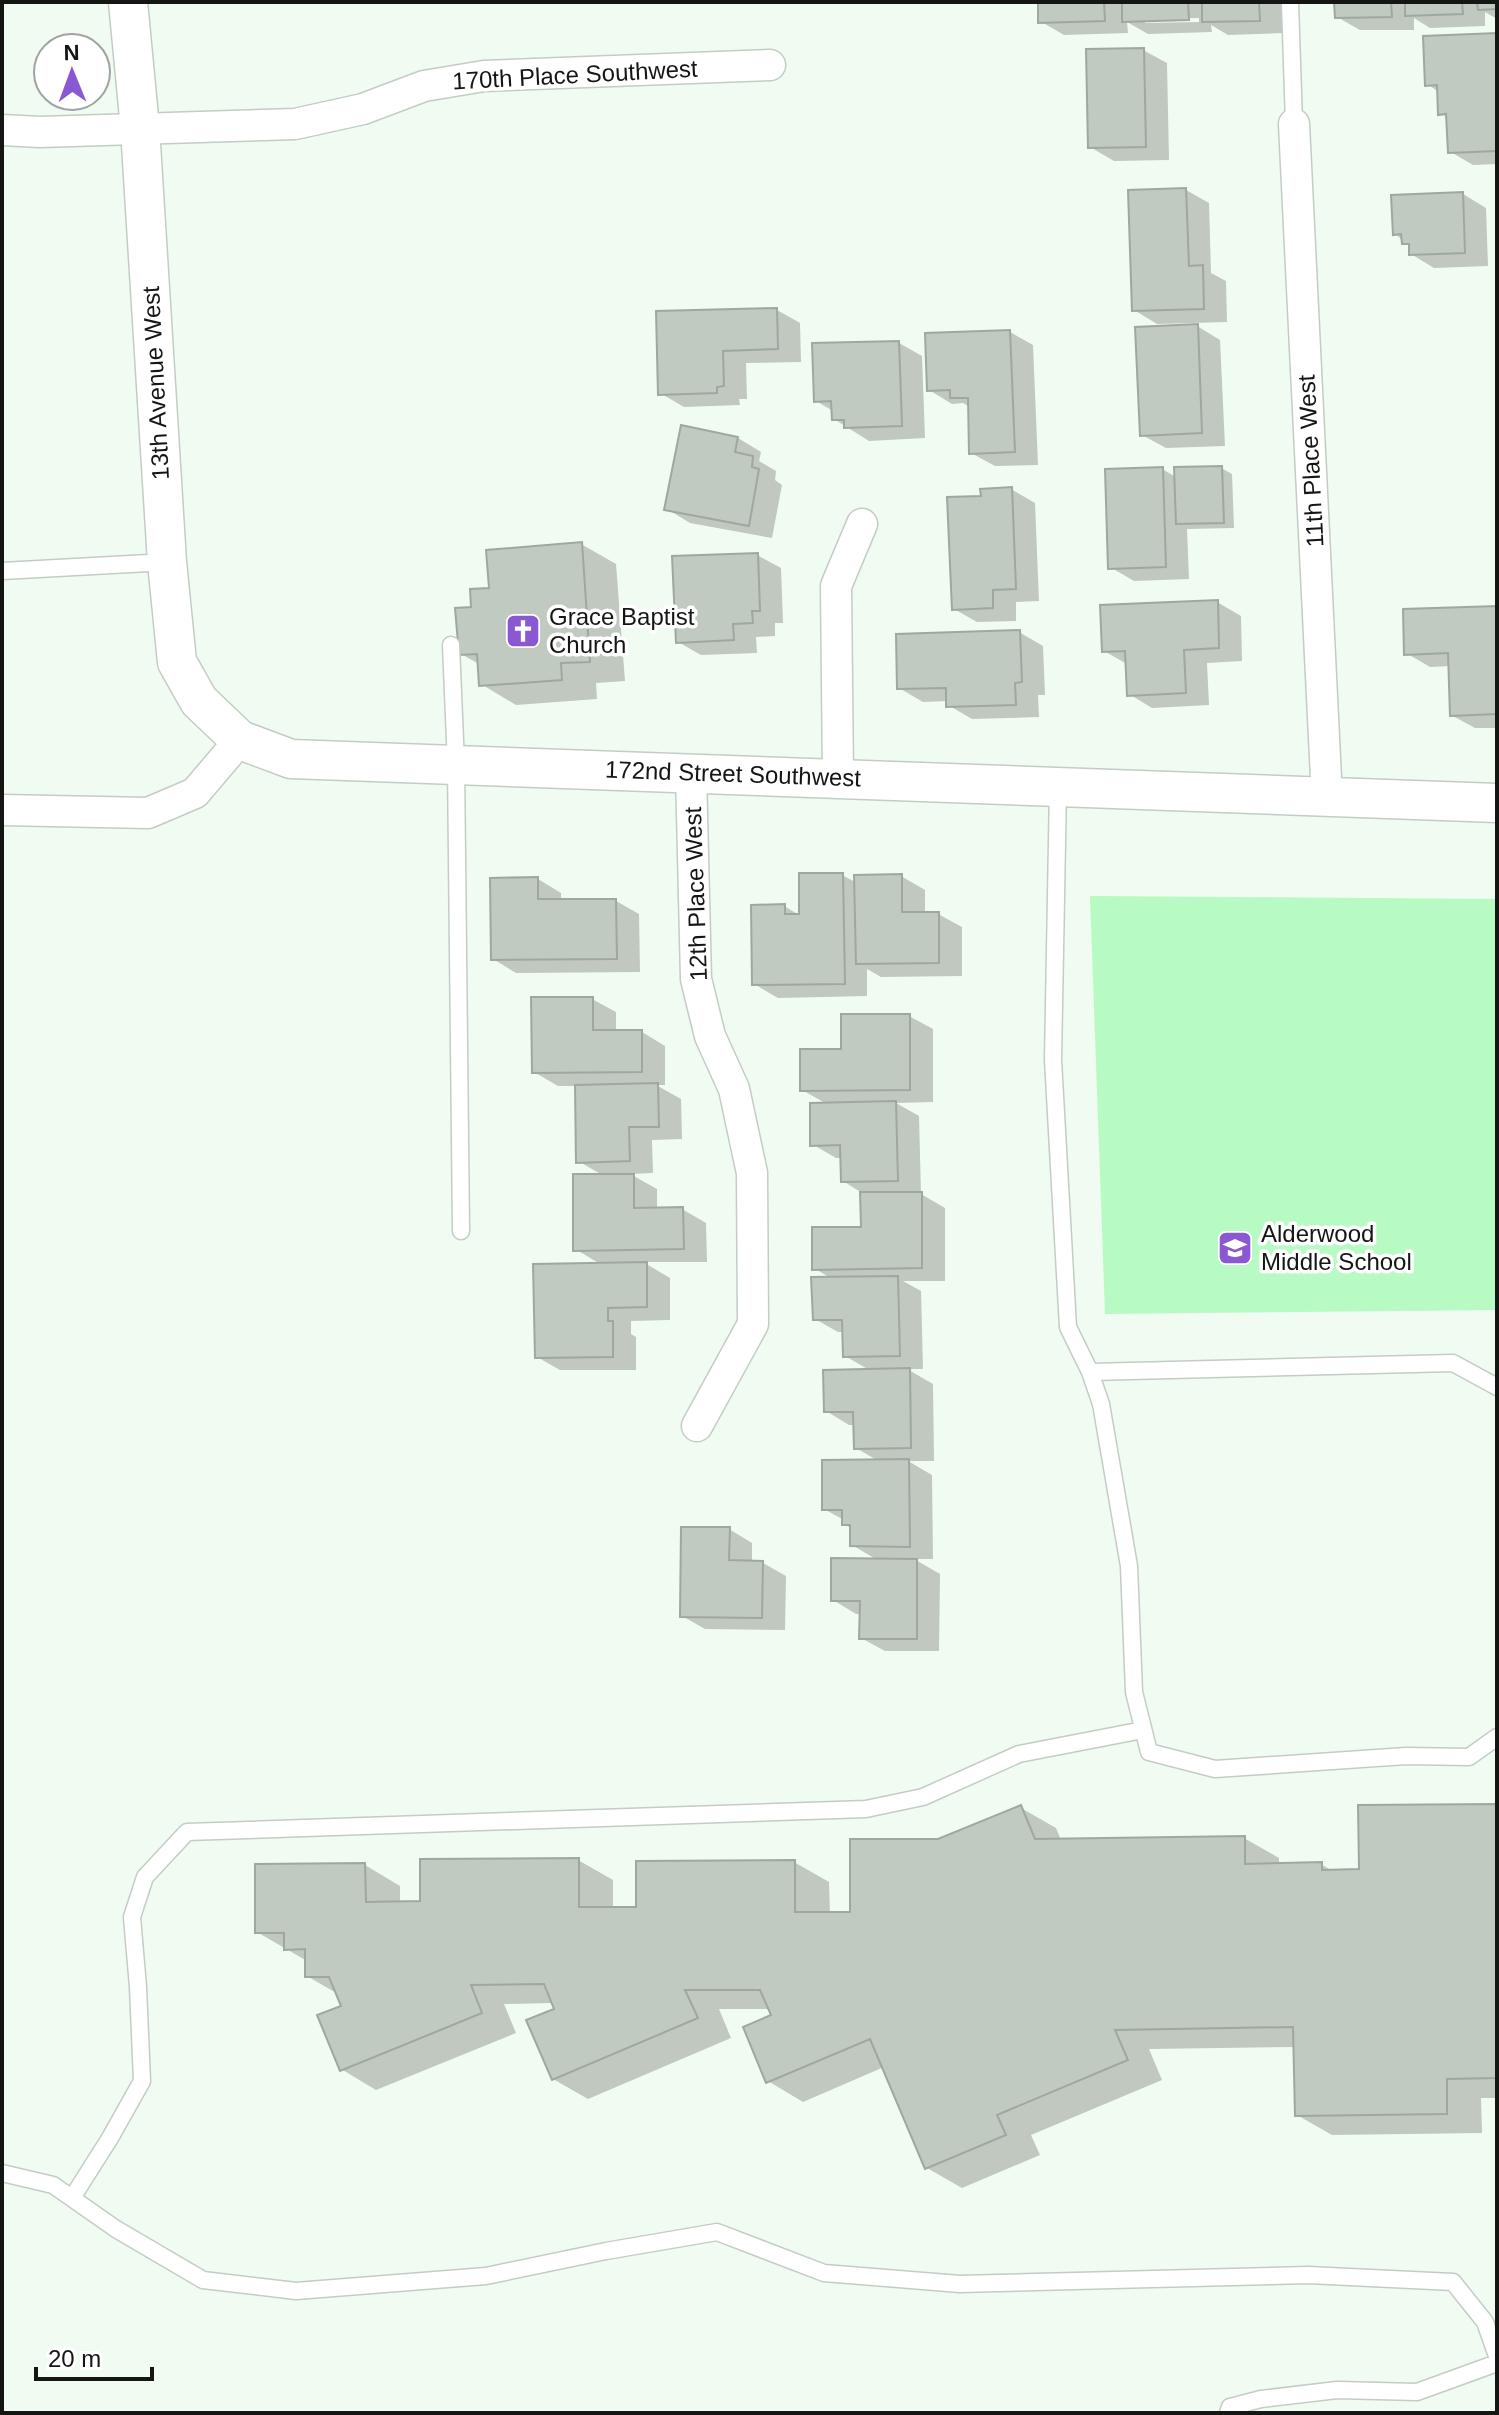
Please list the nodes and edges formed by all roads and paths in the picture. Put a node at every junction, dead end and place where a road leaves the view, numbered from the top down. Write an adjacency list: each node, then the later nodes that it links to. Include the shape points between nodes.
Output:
1 (128, 2): 5 (street, 13th Avenue West)
2 (1290, 2): 4 (lane)
3 (770, 65): 5 (street, 170th Place Southwest, via 484,76 424,86 363,109 295,124)
4 (1294, 124): 16 (street, 11th Place West)
5 (140, 128): 6 (street, 170th Place Southwest); 8 (street, 13th Avenue West)
6 (2, 130)
7 (862, 524): 14 (street, via 836,586)
8 (167, 562): 9 (lane); 11 (street, 13th Avenue West, via 177,662 199,701)
9 (2, 571)
10 (451, 645): 12 (lane)
11 (240, 740): 12 (street, 172nd Street Southwest, via 291,759); 18 (street, via 195,793 148,813)
12 (456, 764): 13 (street, 172nd Street Southwest); 19 (lane)
13 (691, 772): 14 (street, 172nd Street Southwest); 22 (street, 12th Place West, via 696,979 710,1036 734,1089 752,1173 753,1324)
14 (838, 778): 15 (street, 172nd Street Southwest)
15 (1058, 787): 16 (street, 172nd Street Southwest); 20 (lane, via 1053,1060 1057,1142 1068,1327)
16 (1327, 799): 17 (street, 172nd Street Southwest)
17 (1497, 803)
18 (2, 810)
19 (461, 1231)
20 (1090, 1372): 21 (lane, via 1453,1363); 23 (lane, via 1101,1404 1129,1566 1134,1692)
21 (1497, 1387)
22 (697, 1426)
23 (1143, 1730): 24 (lane, via 1149,1752 1215,1769 1469,1757); 26 (lane, via 1019,1754 923,1797 866,1809 187,1832 145,1877 132,1917 142,2081)
24 (1497, 1737)
25 (2, 2173): 26 (lane, via 53,2185)
26 (72, 2198): 27 (lane, via 203,2280 296,2291 486,2276 717,2232 824,2273 960,2284 1308,2275 1453,2282 1485,2322)
27 (1497, 2356)
28 (1497, 2363): 29 (lane, via 1417,2392 1337,2390 1261,2399 1230,2407)
29 (1228, 2413)

